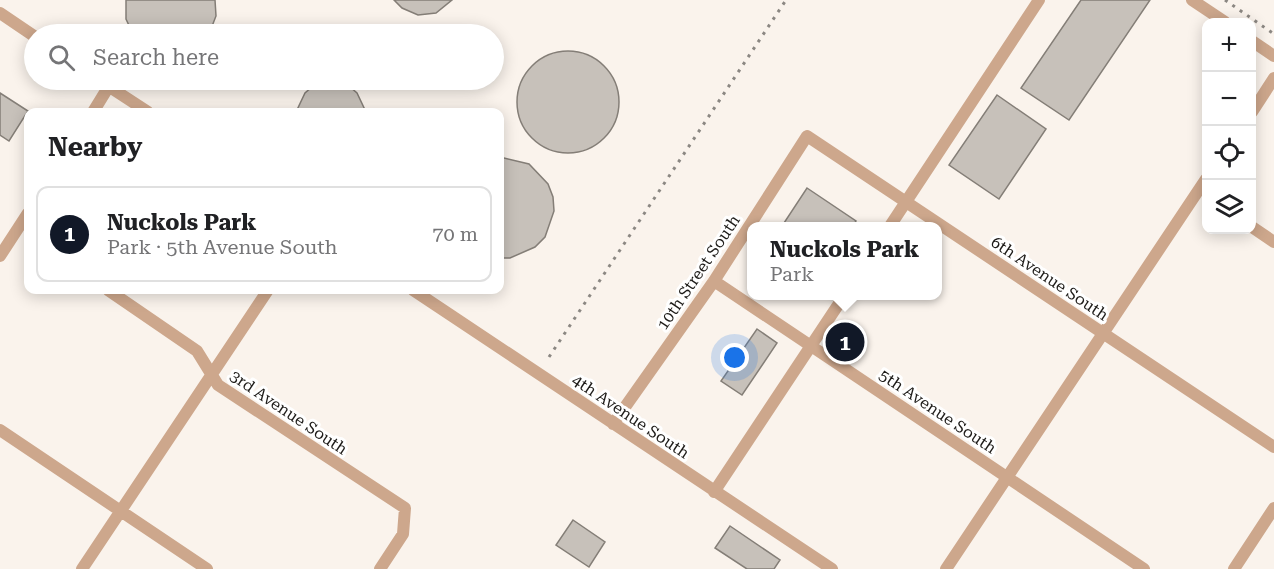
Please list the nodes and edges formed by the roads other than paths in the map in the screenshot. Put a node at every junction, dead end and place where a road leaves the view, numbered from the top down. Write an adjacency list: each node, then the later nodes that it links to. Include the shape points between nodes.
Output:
1 (1039, 0): 16 (street)
2 (1192, 0): 4 (street)
3 (0, 13): 5 (street)
4 (1219, 18)
5 (24, 29)
6 (1256, 44): 7 (street)
7 (1274, 56)
8 (1274, 78): 11 (street)
9 (101, 90): 12 (street)
10 (115, 90): 13 (street)
11 (1256, 105)
12 (95, 108)
13 (142, 108)
14 (807, 136): 16 (street, 6th Avenue South); 17 (street, 10th Street South)
15 (1202, 194): 31 (street)
16 (906, 202): 18 (street); 19 (street, 6th Avenue South)
17 (752, 222)
18 (893, 222)
19 (936, 222)
20 (942, 226): 31 (street, 6th Avenue South)
21 (1256, 229): 24 (street)
22 (747, 230): 26 (street, 10th Street South)
23 (24, 231): 25 (street)
24 (1274, 242)
25 (0, 256)
26 (714, 281): 32 (street, 5th Avenue South); 34 (street, 10th Street South)
27 (114, 294): 33 (street, 3rd Avenue South, via 197,351)
28 (265, 294): 33 (street)
29 (418, 294): 34 (street, 4th Avenue South)
30 (841, 300): 32 (street)
31 (1103, 333): 36 (street, 6th Avenue South); 37 (street)
32 (811, 346): 37 (street, 5th Avenue South); 38 (street)
33 (212, 374): 40 (street); 44 (street, 3rd Avenue South, via 218,385 405,508 403,534)
34 (613, 424): 38 (street, 4th Avenue South)
35 (0, 430): 40 (street)
36 (1274, 447)
37 (1007, 478): 45 (street); 46 (street, 5th Avenue South)
38 (714, 492): 41 (street, 4th Avenue South)
39 (1274, 508): 47 (street)
40 (121, 511): 42 (street); 43 (street)
41 (829, 568)
42 (82, 569)
43 (207, 569)
44 (380, 569)
45 (946, 569)
46 (1144, 569)
47 (1234, 569)

